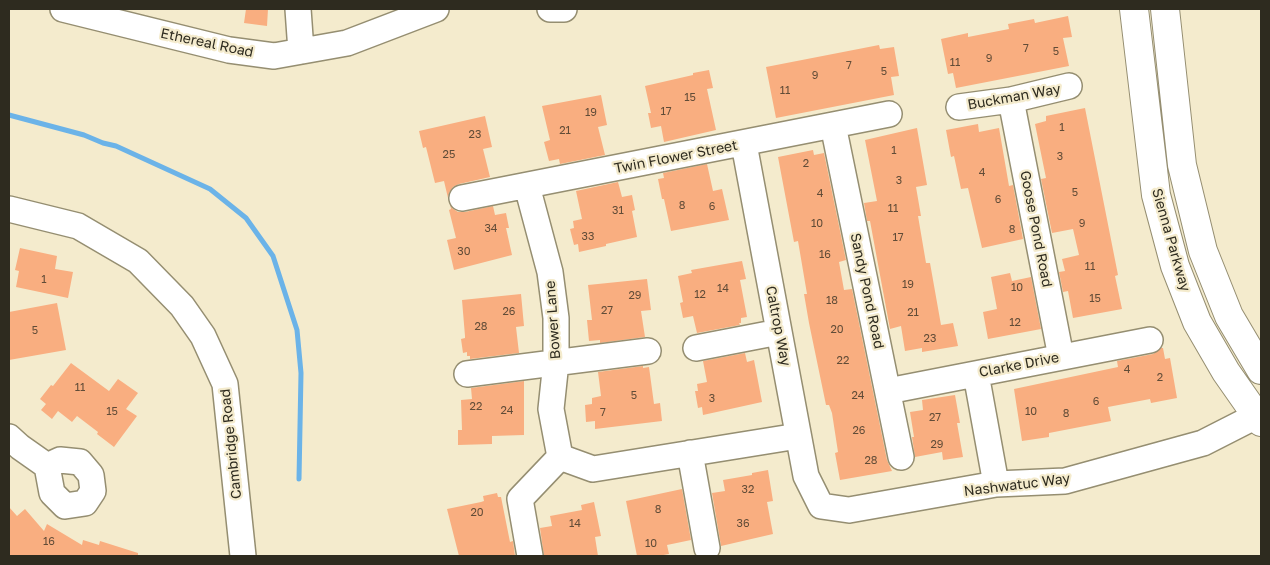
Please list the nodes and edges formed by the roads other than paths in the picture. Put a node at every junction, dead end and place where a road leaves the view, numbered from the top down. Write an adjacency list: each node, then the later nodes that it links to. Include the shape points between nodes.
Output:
1 (63, 9): 8 (street, Ethereal Road)
2 (298, 9): 9 (street)
3 (436, 9): 9 (street, Ethereal Road, via 347,43)
4 (550, 9): 5 (street)
5 (564, 9)
6 (1134, 9): 29 (main road, Sienna Parkway, via 1156,195 1175,266 1197,322 1226,372)
7 (1165, 9): 25 (main road, Sienna Parkway, via 1182,165 1203,251 1229,316)
8 (92, 12): 9 (street, Ethereal Road, via 229,50 274,56)
9 (301, 51)
10 (1069, 86): 11 (street, Buckman Way)
11 (1011, 100): 12 (street, Buckman Way); 23 (street, Goose Pond Road)
12 (959, 107)
13 (889, 114): 14 (street, Twin Flower Street)
14 (833, 125): 15 (street, Twin Flower Street); 28 (street, Sandy Pond Road)
15 (744, 144): 16 (street, Twin Flower Street); 19 (street, Caltrop Way)
16 (527, 186): 17 (street, Twin Flower Street); 24 (street, Bower Lane, via 550,272 556,318)
17 (462, 198)
18 (9, 210): 39 (street, Cambridge Road, via 78,226 138,261 182,306 203,336 225,384)
19 (779, 332): 21 (street); 30 (street, Caltrop Way)
20 (1150, 340): 23 (street, Clarke Drive)
21 (696, 348)
22 (648, 351): 24 (street)
23 (1061, 357): 27 (street, Clarke Drive)
24 (556, 362): 26 (street); 33 (street, Bower Lane, via 551,409)
25 (1261, 370)
26 (467, 374)
27 (976, 374): 28 (street, Clarke Drive); 36 (street)
28 (888, 391): 34 (street, Sandy Pond Road)
29 (1259, 416): 36 (street, Nashwatuc Way, via 1203,443 1065,481)
30 (798, 436): 32 (street); 37 (street, Caltrop Way, via 806,476)
31 (9, 437): 35 (street)
32 (690, 454): 33 (street, via 592,469); 38 (street)
33 (560, 457): 40 (street, via 520,499)
34 (901, 457)
35 (47, 466)
36 (996, 484): 37 (street, Nashwatuc Way, via 849,510)
37 (821, 506)
38 (707, 548)
39 (243, 556)
40 (530, 556)

